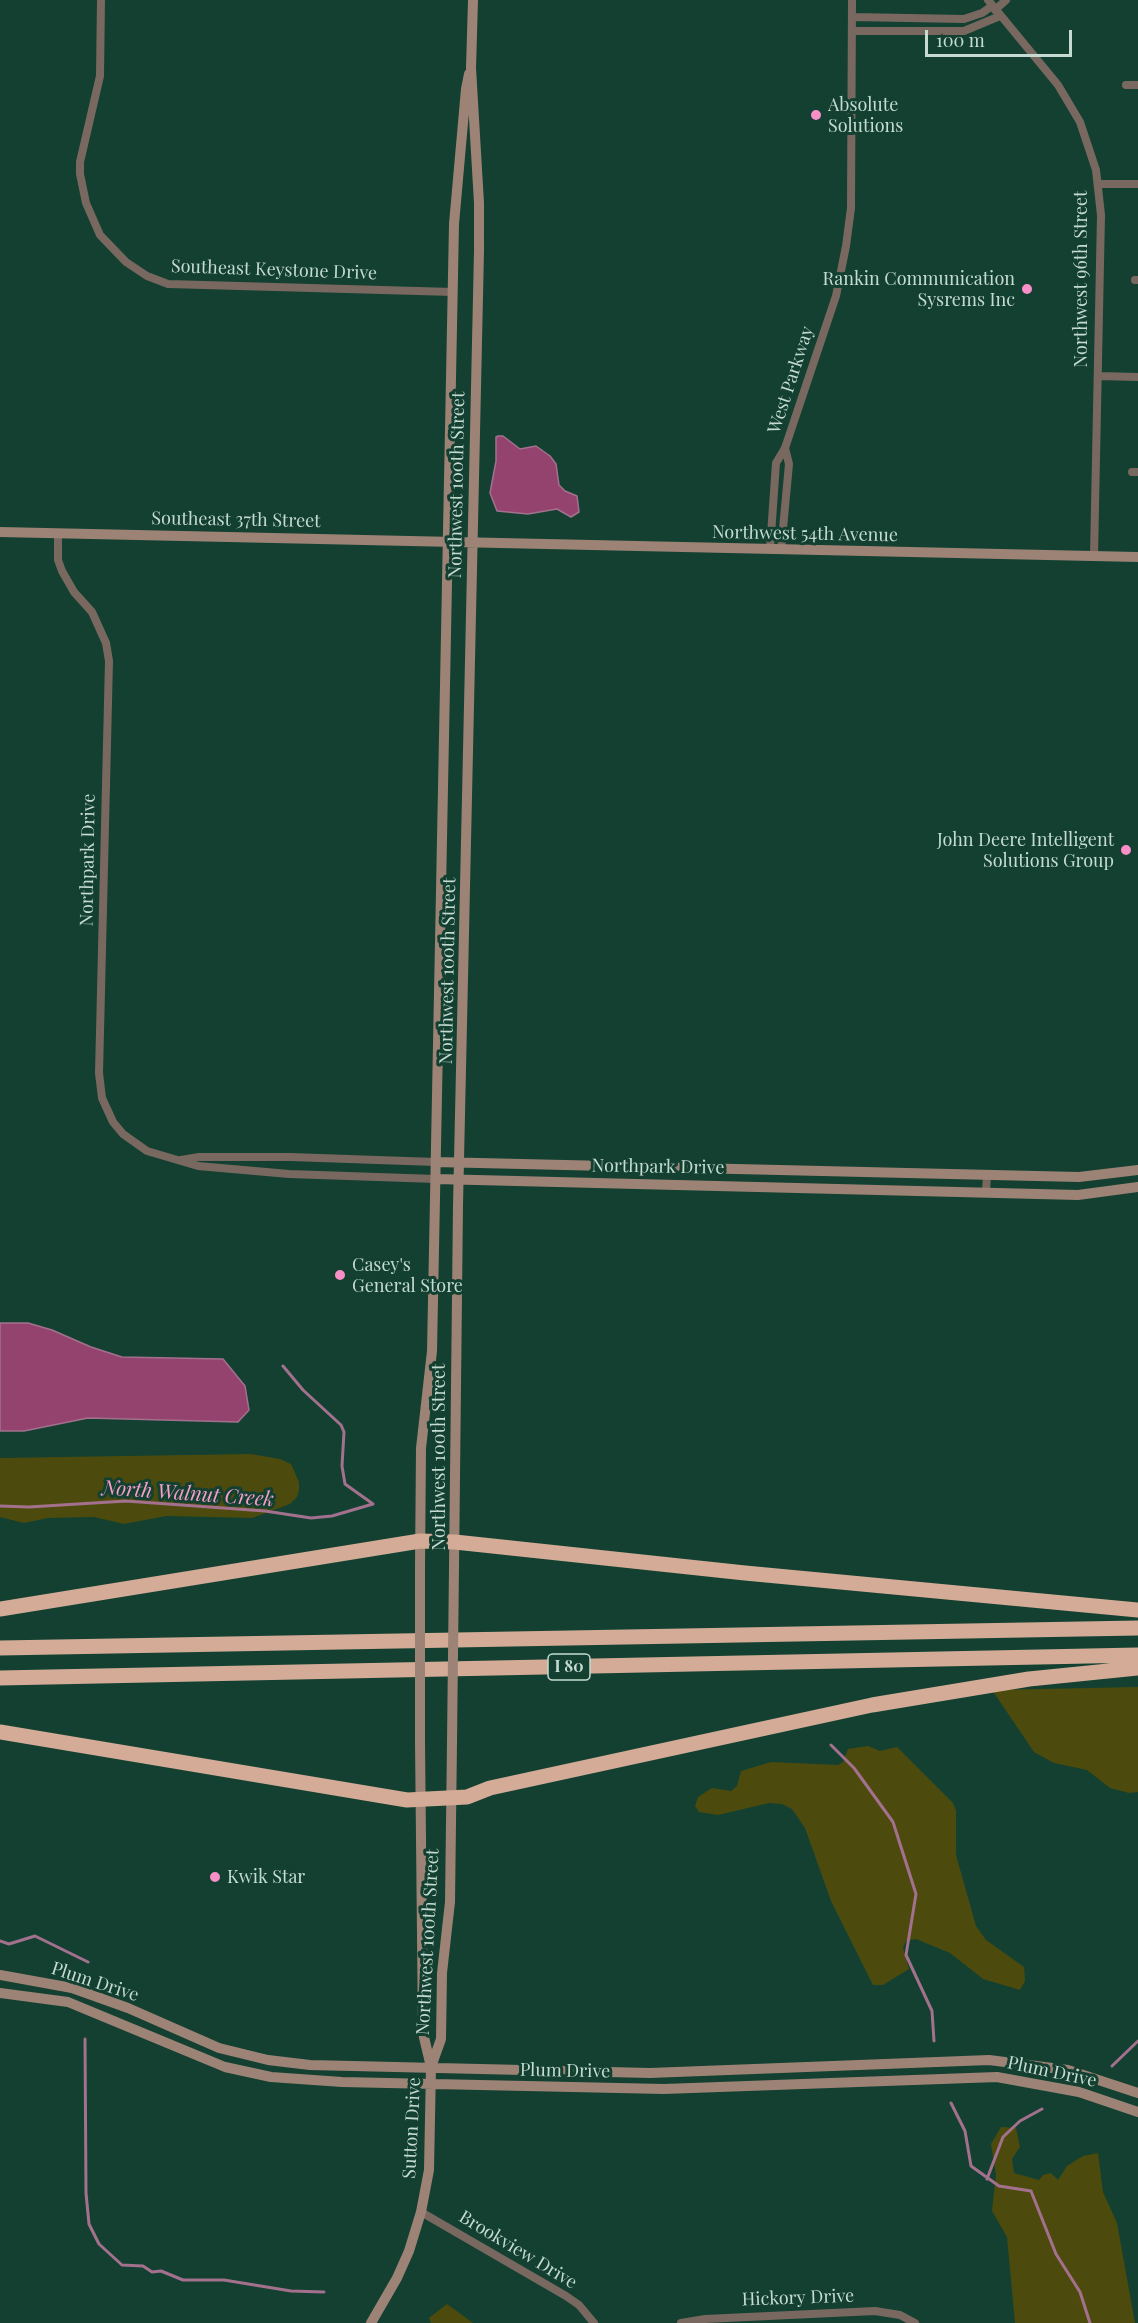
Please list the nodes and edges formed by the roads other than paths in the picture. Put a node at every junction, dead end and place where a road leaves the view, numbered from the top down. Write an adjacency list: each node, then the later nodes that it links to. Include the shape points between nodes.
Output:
1 (102, 0): 13 (street, Southeast Keystone Drive, via 99,76 80,174 86,204 100,235 126,262 168,284)
2 (473, 0): 8 (street, Northwest 100th Street)
3 (852, 0): 6 (street, West Parkway)
4 (1006, 0): 5 (street)
5 (994, 8): 6 (street, via 964,19); 7 (street, via 964,31); 11 (street, Northwest 96th Street, via 1058,85 1080,123)
6 (853, 17): 7 (street, West Parkway)
7 (853, 32): 16 (street, West Parkway, via 851,208 846,246 836,296)
8 (471, 68): 13 (street, Northwest 100th Street, via 465,89 454,224); 20 (street, Northwest 100th Street, via 479,204)
9 (1126, 85): 10 (street)
10 (1138, 85)
11 (1098, 184): 12 (street); 14 (street, Northwest 96th Street)
12 (1138, 184)
13 (453, 292): 19 (street, Northwest 100th Street)
14 (1098, 376): 15 (street); 22 (street, Northwest 96th Street)
15 (1138, 377)
16 (785, 448): 21 (street, West Parkway, via 789,464); 21 (street, West Parkway, via 776,463)
17 (0, 532): 18 (street, Southeast 37th Street)
18 (58, 533): 19 (street, Southeast 37th Street); 24 (street, Northpark Drive, via 62,571 92,612 106,643 109,661 99,1086 107,1110 123,1134 147,1151)
19 (448, 542): 20 (street, Southeast 37th Street); 25 (street, Northwest 100th Street)
20 (472, 543): 21 (street, Northwest 54th Avenue); 26 (street, Northwest 100th Street)
21 (775, 550): 22 (street, Northwest 54th Avenue)
22 (1094, 556): 23 (street, Northwest 54th Avenue)
23 (1138, 557)
24 (177, 1161): 25 (street, Northpark Drive, via 199,1157 290,1157); 30 (street, Northpark Drive, via 289,1174)
25 (436, 1162): 26 (street, Northpark Drive); 30 (street, Northwest 100th Street)
26 (460, 1163): 27 (street, Northpark Drive); 31 (street, Northwest 100th Street)
27 (707, 1167): 29 (street, Northpark Drive); 32 (street)
28 (1138, 1170): 29 (street, Northpark Drive, via 1079,1177)
29 (987, 1175): 34 (street)
30 (436, 1179): 31 (street, Northpark Drive); 35 (street, Northwest 100th Street, via 432,1365 421,1448)
31 (459, 1180): 32 (street, Northpark Drive); 36 (street, Northwest 100th Street)
32 (706, 1185): 34 (street, Northpark Drive)
33 (1138, 1187): 34 (street, Northpark Drive, via 1078,1195)
34 (986, 1192)
35 (420, 1541): 36 (highway); 37 (highway); 46 (street, Northwest 100th Street, bridge)
36 (455, 1542): 38 (highway); 45 (street, Northwest 100th Street, bridge)
37 (0, 1609)
38 (1138, 1610)
39 (1138, 1628): 40 (highway, I 80)
40 (0, 1648)
41 (1138, 1655): 43 (highway, I 80)
42 (1138, 1668): 45 (highway, via 945,1691)
43 (0, 1678)
44 (0, 1732): 46 (highway, via 407,1800)
45 (451, 1798): 46 (highway); 49 (street, Northwest 100th Street, via 450,1902 442,1973 441,2039)
46 (420, 1799): 49 (street, Northwest 100th Street, via 423,2033)
47 (0, 1975): 49 (street, Plum Drive, via 72,1988 219,2048 268,2060 310,2065)
48 (0, 1993): 50 (street, Plum Drive, via 68,2002 206,2060 271,2077)
49 (431, 2067): 50 (street, Sutton Drive); 51 (street, Plum Drive, via 670,2073 989,2060 1068,2070)
50 (431, 2084): 52 (street, Plum Drive, via 664,2089 997,2077 1079,2092); 53 (street, Sutton Drive, via 429,2170)
51 (1138, 2093)
52 (1138, 2112)
53 (421, 2212): 54 (street, Sutton Drive, via 397,2278); 55 (street, Brookview Drive, via 566,2296)
54 (371, 2323)
55 (594, 2323)
56 (681, 2323): 57 (street, Hickory Drive, via 875,2311 900,2315)
57 (915, 2323)

